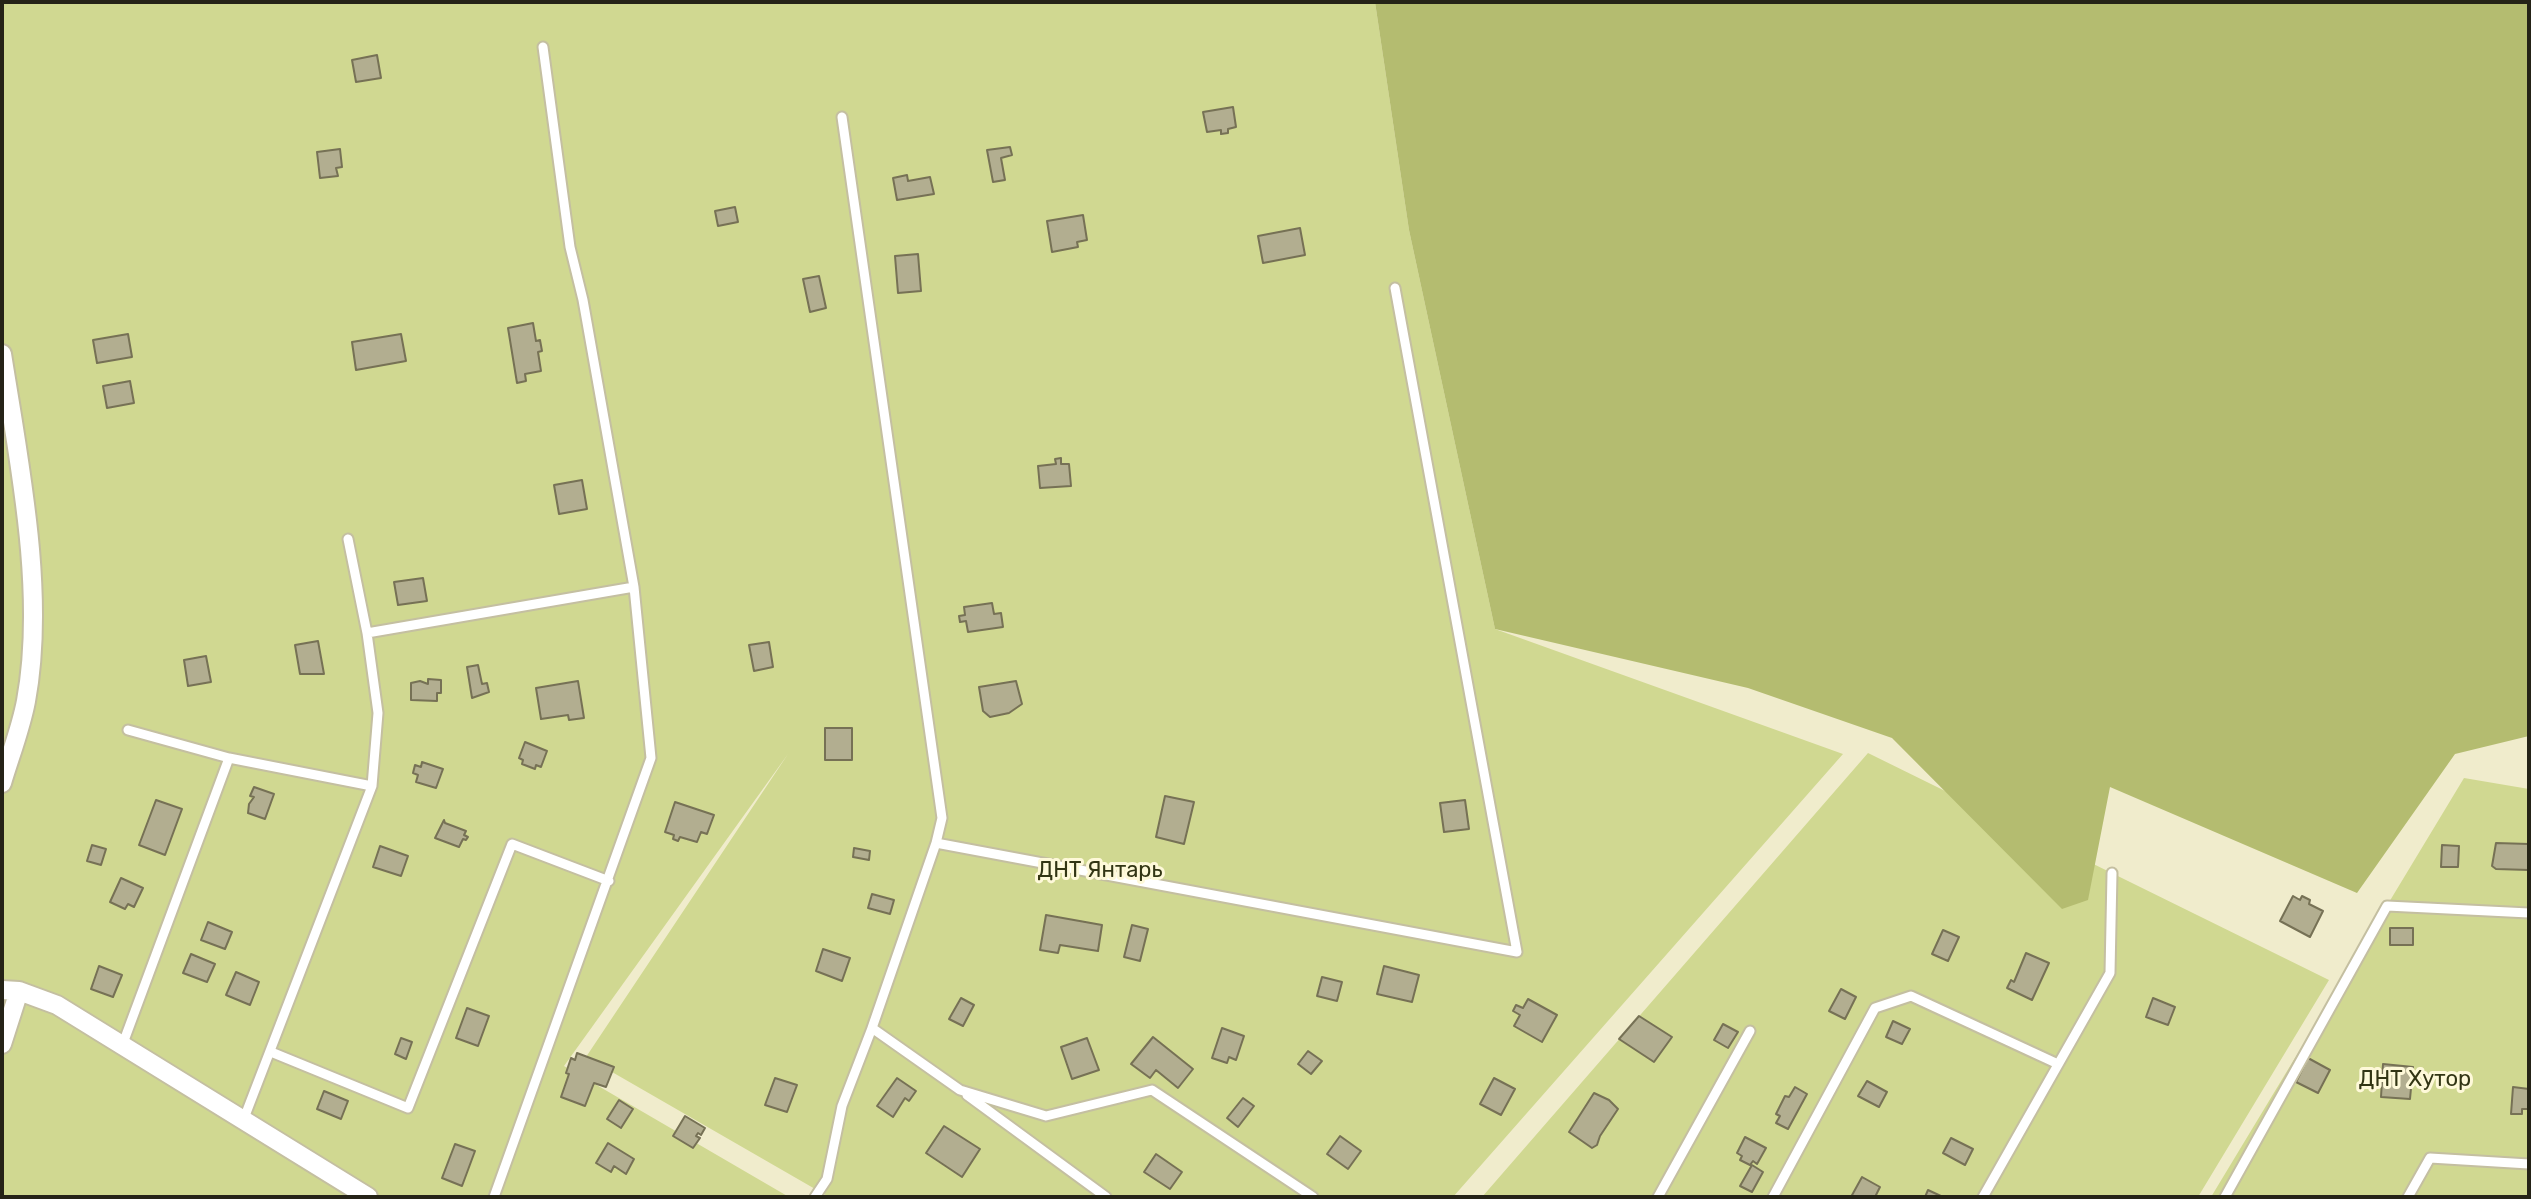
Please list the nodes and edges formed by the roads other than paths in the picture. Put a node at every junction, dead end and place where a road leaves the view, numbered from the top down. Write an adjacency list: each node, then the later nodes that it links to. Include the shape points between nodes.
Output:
1 (543, 47): 6 (lane, via 570,247)
2 (842, 117): 12 (lane, via 942,818)
3 (1395, 288): 12 (lane, via 1517,952)
4 (2, 354): 10 (street, via 31,572 32,647 26,702)
5 (348, 539): 7 (lane)
6 (634, 587): 7 (lane); 14 (lane, via 651,758)
7 (367, 633): 11 (lane, via 378,713)
8 (128, 730): 9 (lane)
9 (229, 758): 11 (lane); 20 (lane)
10 (2, 783)
11 (372, 786): 21 (lane)
12 (936, 843): 17 (lane)
13 (2112, 873): 22 (lane, via 2110,973)
14 (609, 881): 21 (lane, via 512,844 408,1108); 27 (lane)
15 (2529, 913): 34 (lane, via 2387,906)
16 (11, 991): 19 (street); 20 (street, via 57,1005)
17 (872, 1028): 23 (lane); 28 (lane, via 842,1106 827,1179)
18 (1750, 1031): 31 (lane)
19 (2, 1044)
20 (122, 1046): 24 (street)
21 (271, 1052): 24 (lane)
22 (2058, 1064): 32 (lane, via 1911,996 1875,1008); 33 (lane)
23 (960, 1090): 29 (lane); 30 (lane, via 1046,1116 1152,1090)
24 (243, 1122): 26 (street)
25 (2529, 1164): 35 (lane, via 2430,1158)
26 (368, 1197)
27 (494, 1197)
28 (815, 1197)
29 (1106, 1197)
30 (1313, 1197)
31 (1658, 1197)
32 (1773, 1197)
33 (1983, 1197)
34 (2225, 1197)
35 (2408, 1197)

